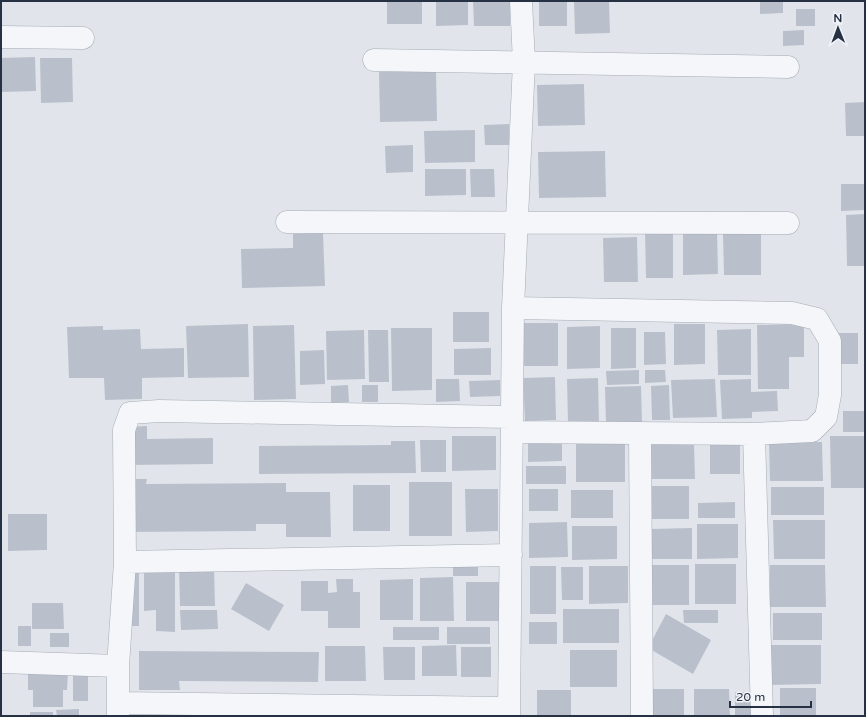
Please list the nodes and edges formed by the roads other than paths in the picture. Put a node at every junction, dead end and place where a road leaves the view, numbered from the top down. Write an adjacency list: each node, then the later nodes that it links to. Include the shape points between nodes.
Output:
1 (521, 1): 5 (street)
2 (1, 37): 3 (street)
3 (84, 38)
4 (374, 60): 5 (street)
5 (524, 62): 6 (street); 8 (street)
6 (788, 66)
7 (287, 222): 8 (street)
8 (517, 222): 9 (street); 10 (street)
9 (788, 223)
10 (513, 308): 11 (street); 13 (street, via 792,313 817,319 830,341 830,395 826,418 812,431)
11 (512, 425): 12 (street); 14 (street); 15 (street, via 159,411 130,414 124,430)
12 (640, 433): 13 (street); 20 (street)
13 (754, 434): 21 (street)
14 (511, 555): 15 (street); 19 (street)
15 (125, 562): 17 (street)
16 (1, 662): 17 (street)
17 (118, 666): 18 (street)
18 (118, 710): 19 (street)
19 (509, 712)
20 (642, 716)
21 (762, 716)

